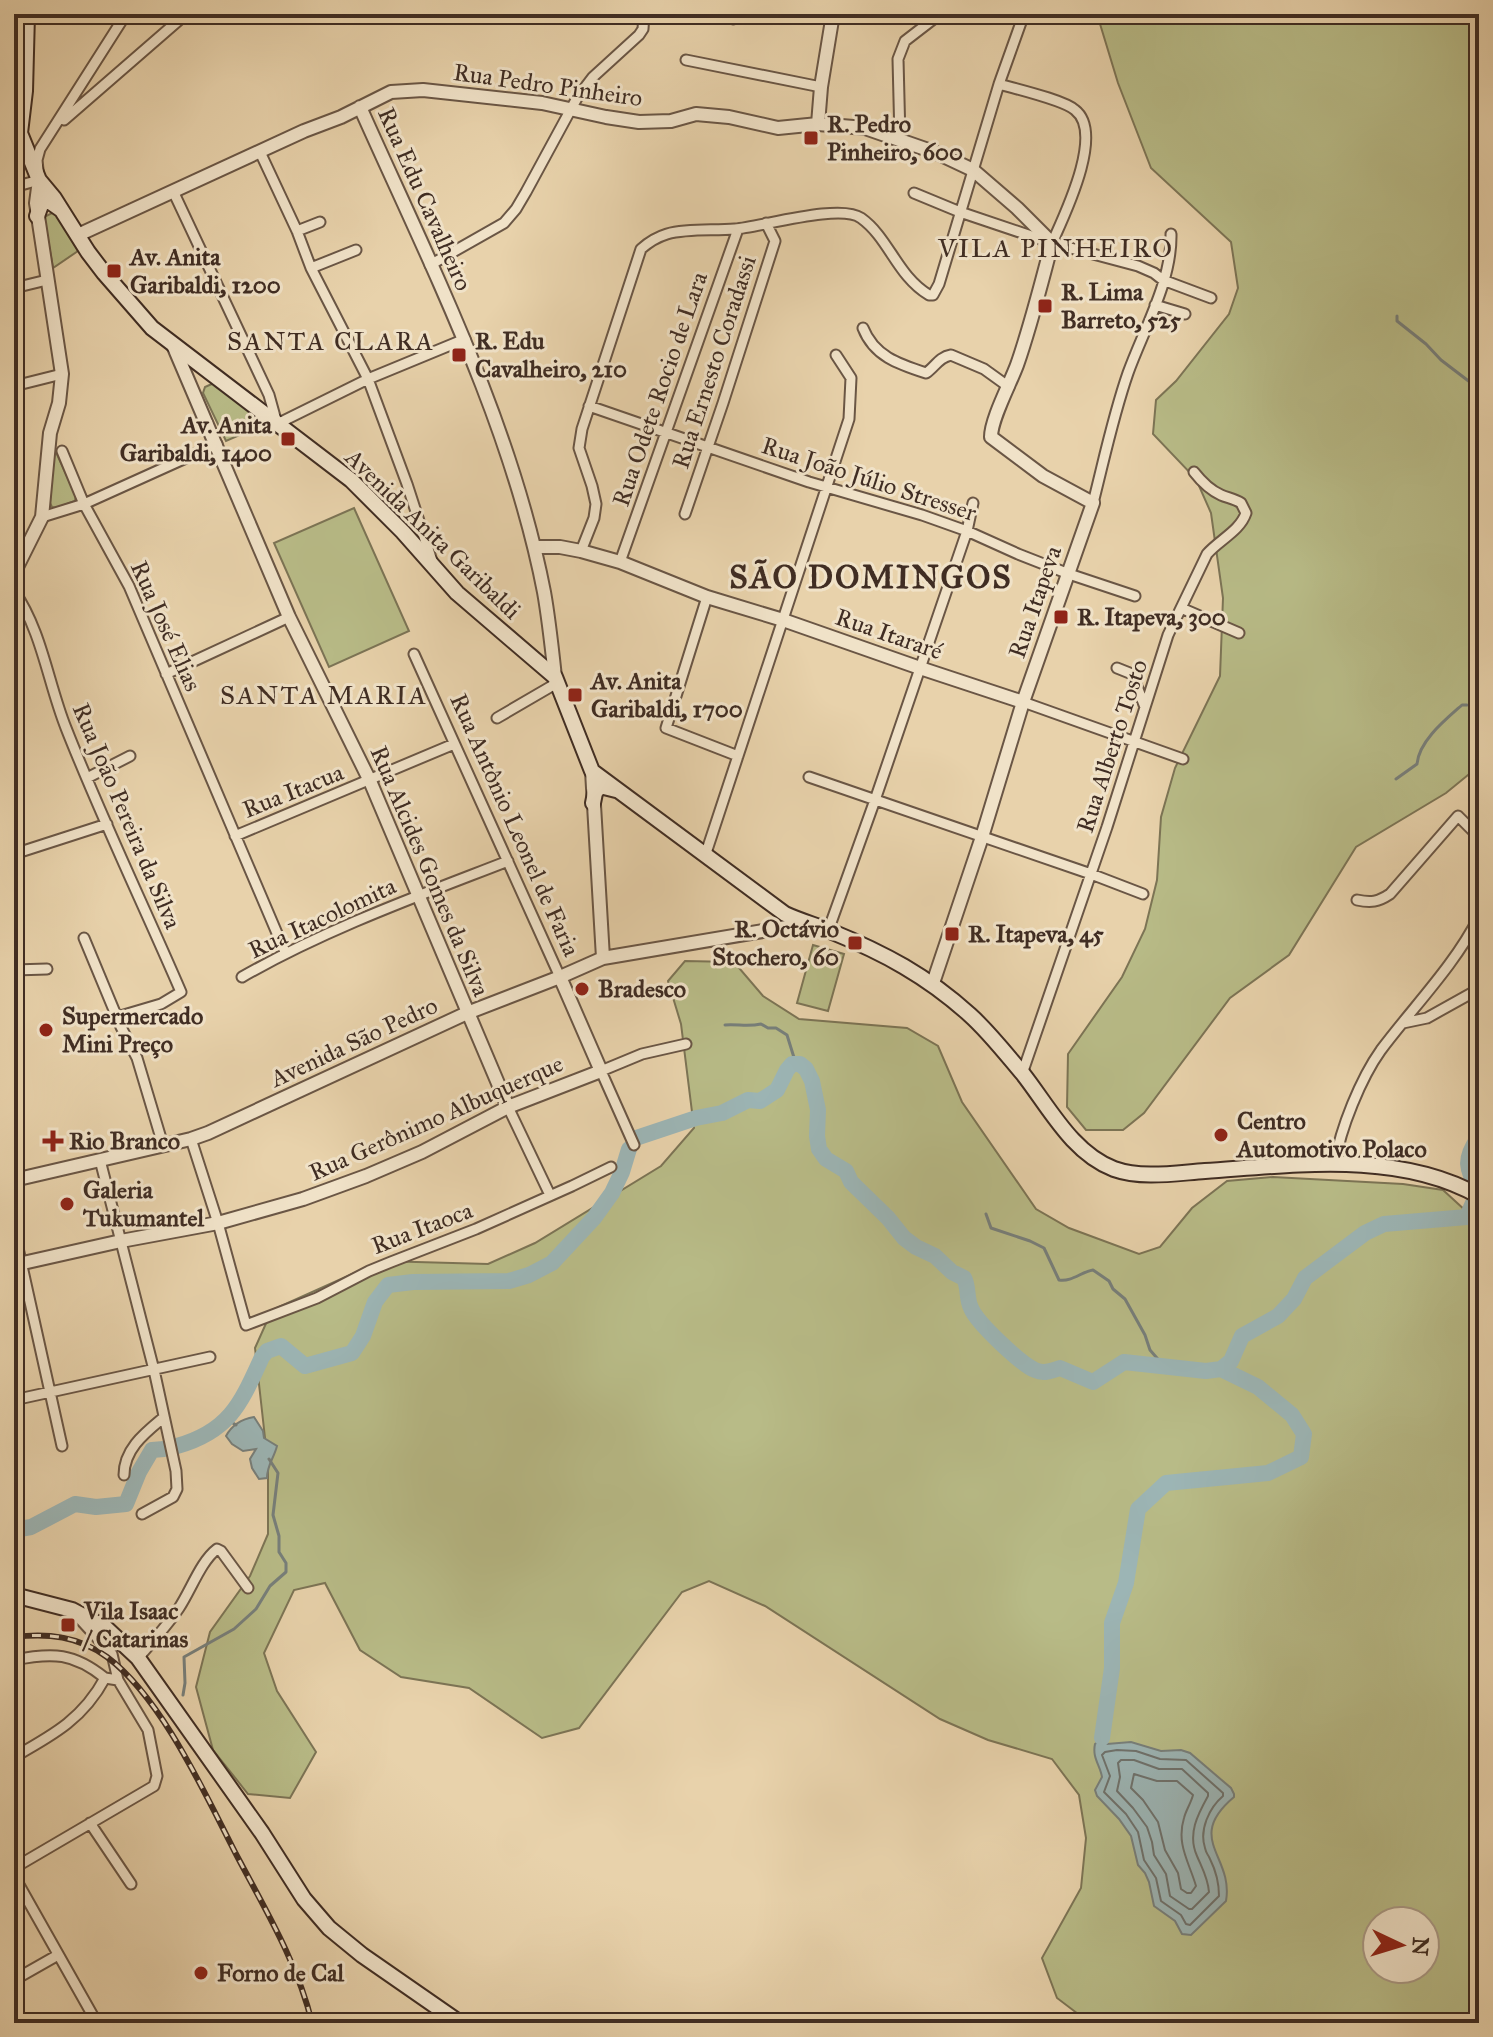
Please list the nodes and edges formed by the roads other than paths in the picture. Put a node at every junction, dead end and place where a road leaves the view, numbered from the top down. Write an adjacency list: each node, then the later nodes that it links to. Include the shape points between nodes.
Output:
1 (27, 14): 11 (main road)
2 (126, 14): 16 (street)
3 (186, 14): 16 (street)
4 (644, 14): 13 (street, via 639,35 593,77)
5 (833, 14): 10 (street)
6 (940, 14): 17 (street, via 905,41 898,59)
7 (1024, 14): 9 (street)
8 (686, 60): 10 (street)
9 (999, 84): 19 (street); 33 (street, via 1072,107 1084,119 1085,157)
10 (821, 87): 14 (street)
11 (20, 95): 15 (main road)
12 (360, 107): 13 (street, Rua Pedro Pinheiro, via 391,92 423,90); 18 (street, Rua Pedro Pinheiro); 35 (street, Rua Edu Cavalheiro)
13 (572, 109): 14 (street, Rua Pedro Pinheiro, via 639,122 696,114 778,128); 35 (street, via 504,223)
14 (818, 124): 17 (street, Rua Pedro Pinheiro, via 865,128)
15 (17, 127): 20 (main road, Avenida Anita Garibaldi)
16 (53, 131): 20 (street, via 40,149)
17 (900, 139): 19 (street, Rua Pedro Pinheiro)
18 (260, 152): 22 (street, Rua Pedro Pinheiro); 30 (street)
19 (973, 170): 25 (street); 33 (street, Rua Pedro Pinheiro)
20 (39, 180): 21 (street); 24 (main road, Avenida Anita Garibaldi); 26 (street)
21 (14, 187)
22 (173, 191): 32 (street, Rua Pedro Pinheiro); 54 (street, via 269,395)
23 (914, 193): 25 (street)
24 (60, 209): 26 (main road, via 45,202); 32 (main road, Avenida Anita Garibaldi)
25 (960, 212): 28 (street, via 933,295 917,288 860,217 850,213); 33 (street)
26 (37, 216): 37 (street)
27 (320, 222): 30 (street)
28 (766, 223): 29 (street); 57 (street, Rua Ernesto Coradassi, via 775,241)
29 (738, 229): 53 (street, via 669,233 641,249); 55 (street, Rua Odete Rocio de Lara)
30 (297, 231): 36 (street)
31 (1171, 234): 38 (street, Rua Itapeva)
32 (78, 235): 45 (main road, Avenida Anita Garibaldi, via 126,298)
33 (1052, 243): 38 (street, via 1138,266); 51 (street)
34 (356, 250): 36 (street)
35 (430, 265): 44 (street, Rua Edu Cavalheiro)
36 (311, 268): 49 (street)
37 (47, 280): 39 (street); 47 (street)
38 (1163, 280): 40 (street); 41 (street, Rua Itapeva)
39 (14, 288)
40 (1211, 298)
41 (1155, 305): 42 (street); 62 (street, Rua Itapeva, via 1128,374)
42 (1185, 314)
43 (863, 328): 51 (street, via 873,347 911,368 926,373 951,355)
44 (465, 339): 49 (street); 69 (street, Rua Edu Cavalheiro)
45 (173, 345): 48 (main road, Avenida Anita Garibaldi); 52 (street, Rua Alcides Gomes da Silva)
46 (836, 355): 60 (street, via 851,378 849,419)
47 (62, 374): 50 (street); 65 (street)
48 (217, 378): 52 (street); 54 (main road, Avenida Anita Garibaldi)
49 (368, 379): 54 (street); 66 (street)
50 (14, 386)
51 (1009, 387): 62 (street, via 991,437 1043,476)
52 (193, 390): 56 (street, Rua Alcides Gomes da Silva)
53 (589, 406): 55 (street, Rua João Júlio Stresser); 70 (street, via 579,448 596,504)
54 (277, 424): 68 (main road, Avenida Anita Garibaldi, via 351,480)
55 (666, 432): 57 (street, Rua João Júlio Stresser); 71 (street, Rua Odete Rocio de Lara)
56 (217, 444): 63 (street); 79 (street, Rua Alcides Gomes da Silva)
57 (708, 446): 60 (street, Rua João Júlio Stresser); 64 (street, Rua Ernesto Coradassi)
58 (62, 451): 63 (street, Rua José Elias)
59 (1194, 472): 78 (street, Rua Alberto Tosto, via 1211,489 1241,503 1246,513 1207,554)
60 (827, 486): 67 (street, Rua João Júlio Stresser); 80 (street)
61 (973, 503): 67 (street)
62 (1093, 503): 74 (street, Rua Itapeva)
63 (84, 504): 65 (street); 87 (street, Rua José Elias, via 129,586)
64 (685, 514)
65 (42, 517): 73 (street)
66 (419, 521): 68 (street, via 414,532); 72 (street)
67 (967, 531): 74 (street, Rua João Júlio Stresser); 85 (street)
68 (403, 532): 72 (main road, Avenida Anita Garibaldi)
69 (534, 547): 70 (street, Rua Itararé); 82 (street, Rua Edu Cavalheiro)
70 (581, 551): 71 (street, Rua Itararé)
71 (620, 562): 77 (street, Rua Itararé)
72 (433, 565): 83 (main road, Avenida Anita Garibaldi, via 457,593)
73 (14, 573)
74 (1069, 574): 76 (street, Rua João Júlio Stresser); 89 (street, Rua Itapeva)
75 (14, 591): 99 (street, Rua João Pereira da Silva, via 24,605)
76 (1135, 596)
77 (707, 597): 80 (street, Rua Itararé); 95 (street, via 666,728)
78 (1181, 608): 81 (street); 90 (street, Rua Alberto Tosto)
79 (289, 617): 87 (street); 100 (street, Rua Alcides Gomes da Silva)
80 (783, 620): 85 (street, Rua Itararé); 95 (street)
81 (1239, 633)
82 (550, 635): 83 (street, via 545,649); 88 (street, Rua Edu Cavalheiro)
83 (529, 653): 88 (main road, Avenida Anita Garibaldi)
84 (414, 654): 93 (street, Rua Antônio Leonel de Faria)
85 (920, 668): 89 (street, Rua Itararé); 102 (street)
86 (1117, 668): 90 (street, via 1132,674)
87 (166, 674): 105 (street, Rua José Elias)
88 (556, 680): 91 (street); 97 (main road, Avenida Anita Garibaldi)
89 (1023, 702): 92 (street, Rua Itararé); 106 (street, Rua Itapeva)
90 (1145, 707): 92 (street, Rua Alberto Tosto)
91 (497, 718)
92 (1133, 741): 96 (street, Rua Itararé); 111 (street, Rua Alberto Tosto)
93 (454, 744): 100 (street, Rua Itacua); 110 (street, Rua Antônio Leonel de Faria)
94 (130, 756): 99 (street)
95 (738, 756): 108 (street)
96 (1183, 759)
97 (592, 771): 101 (main road); 103 (street)
98 (809, 777): 102 (street)
99 (87, 778): 104 (street, Rua João Pereira da Silva)
100 (370, 781): 105 (street, Rua Itacua); 113 (street, Rua Alcides Gomes da Silva)
101 (620, 792): 103 (main road, via 600,786); 108 (main road)
102 (875, 800): 106 (street); 119 (street)
103 (593, 803): 122 (street)
104 (107, 824): 109 (street); 130 (street, Rua João Pereira da Silva, via 181,992)
105 (235, 836): 121 (street, Rua José Elias)
106 (982, 837): 111 (street); 127 (street, Rua Itapeva)
107 (1479, 837): 114 (street, via 1458,816 1390,894 1379,901)
108 (707, 849): 115 (main road)
109 (14, 854)
110 (508, 861): 113 (street, Rua Itacolomita); 126 (street, Rua Antônio Leonel de Faria)
111 (1091, 874): 112 (street); 134 (street, Rua Alberto Tosto)
112 (1143, 894)
113 (418, 896): 121 (street, Rua Itacolomita); 129 (street, Rua Alcides Gomes da Silva)
114 (1357, 900)
115 (775, 907): 117 (main road); 118 (street, via 779,921)
116 (1479, 917): 131 (street)
117 (804, 924): 118 (street, Avenida São Pedro); 119 (main road)
118 (773, 929): 122 (street, Avenida São Pedro)
119 (828, 931): 127 (main road)
120 (84, 938): 130 (street)
121 (285, 952): 125 (street, Rua Itacolomita)
122 (603, 958): 126 (street, Avenida São Pedro)
123 (47, 969): 124 (street)
124 (14, 970)
125 (242, 977)
126 (560, 977): 129 (street, Avenida São Pedro); 133 (street, Rua Antônio Leonel de Faria)
127 (933, 983): 134 (main road, via 972,1017)
128 (1479, 989): 131 (street, via 1427,1018)
129 (467, 1013): 135 (street, Rua Alcides Gomes da Silva); 136 (street, Avenida São Pedro)
130 (117, 1017): 137 (street, via 137,1058)
131 (1403, 1023): 140 (street, via 1356,1098)
132 (686, 1044): 133 (street, Rua Gerônimo Albuquerque)
133 (601, 1071): 135 (street, Rua Gerônimo Albuquerque); 138 (street, Rua Antônio Leonel de Faria)
134 (1022, 1074): 140 (main road, via 1076,1142 1116,1170 1169,1173)
135 (508, 1107): 143 (street, Rua Alcides Gomes da Silva); 145 (street, Rua Gerônimo Albuquerque, via 366,1176)
136 (191, 1139): 137 (street, Avenida São Pedro); 145 (street)
137 (163, 1145): 139 (street, Avenida São Pedro)
138 (634, 1145)
139 (100, 1160): 142 (street, Avenida São Pedro); 147 (street)
140 (1335, 1163): 144 (main road, via 1421,1174)
141 (611, 1167): 143 (street, Rua Itaoca)
142 (14, 1180)
143 (550, 1195): 145 (street, Rua Itaoca, via 246,1325)
144 (1479, 1196)
145 (218, 1223): 147 (street, Rua Gerônimo Albuquerque)
146 (14, 1230): 148 (street)
147 (121, 1241): 148 (street, Rua Gerônimo Albuquerque); 150 (street)
148 (18, 1264): 151 (street)
149 (210, 1357): 150 (street)
150 (154, 1370): 151 (street); 153 (street)
151 (51, 1391): 152 (street); 154 (street)
152 (14, 1400)
153 (163, 1418): 155 (street, via 132,1449); 156 (street, via 177,1489 173,1497)
154 (62, 1446)
155 (124, 1475)
156 (142, 1514)
157 (248, 1588): 160 (street, via 217,1549 177,1612)
158 (14, 1595): 159 (main road)
159 (72, 1610): 160 (main road, via 106,1628); 163 (street, via 112,1654)
160 (138, 1658): 172 (main road, via 329,1928)
161 (14, 1660): 162 (street, via 74,1658)
162 (105, 1678): 163 (street); 164 (street, via 64,1728)
163 (118, 1680): 165 (street, via 148,1730 157,1776 154,1786)
164 (14, 1757)
165 (90, 1823): 166 (street); 168 (street)
166 (14, 1868)
167 (14, 1876): 169 (street)
168 (131, 1884)
169 (58, 1955): 170 (street); 171 (street)
170 (14, 1980)
171 (97, 2023)
172 (460, 2023)

